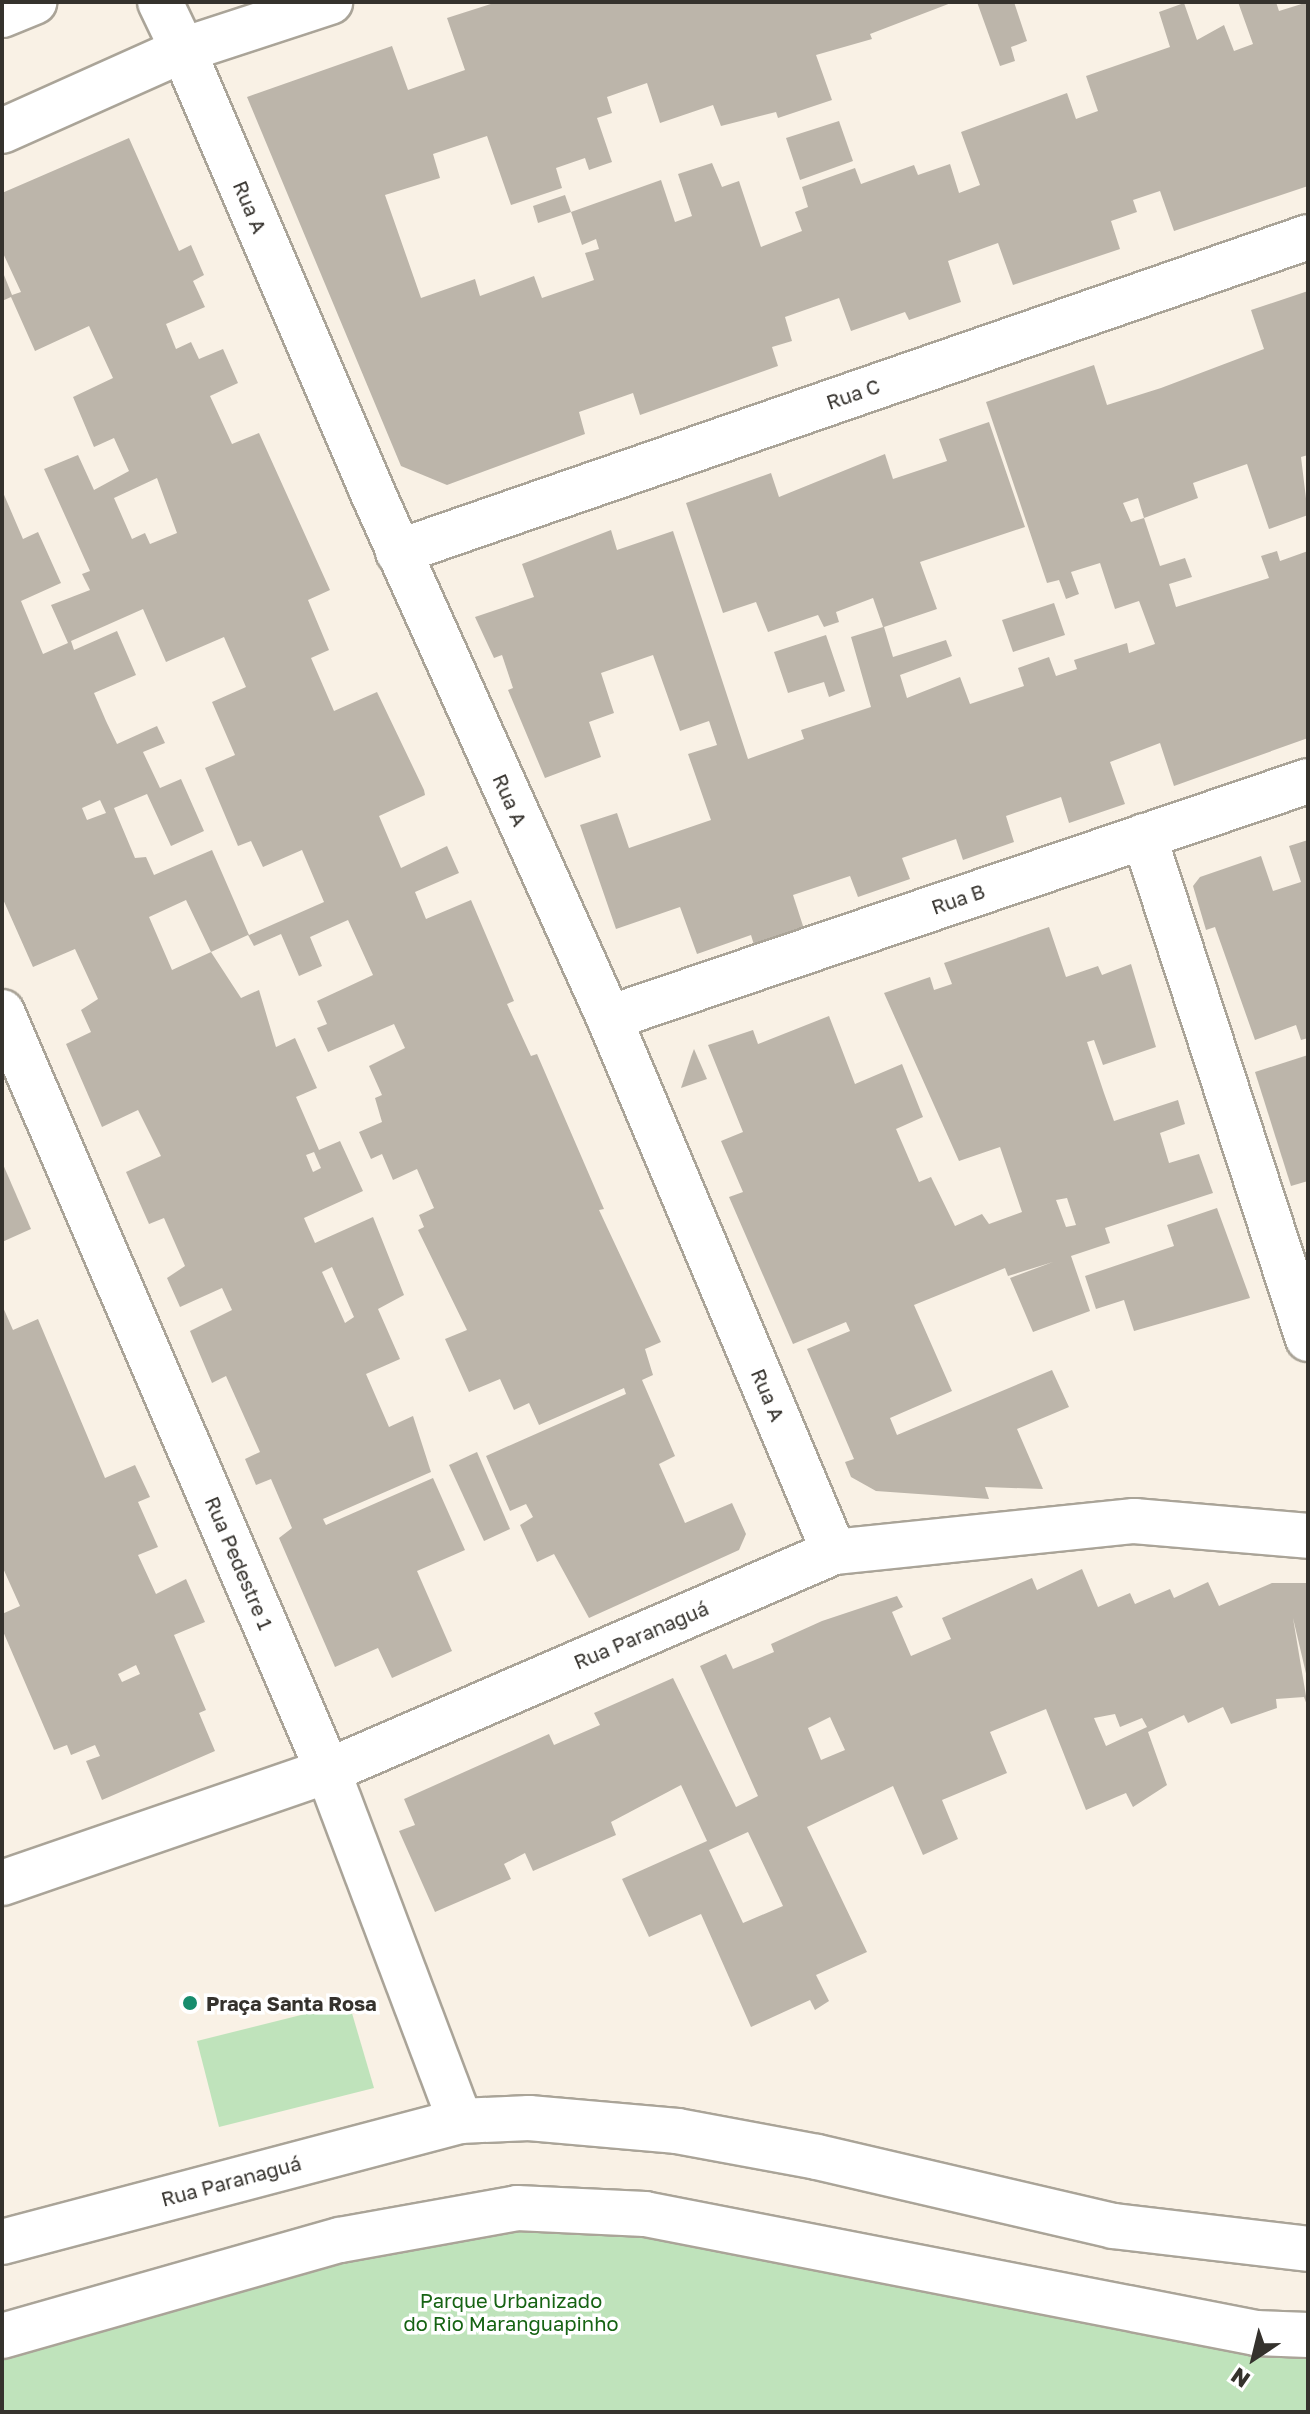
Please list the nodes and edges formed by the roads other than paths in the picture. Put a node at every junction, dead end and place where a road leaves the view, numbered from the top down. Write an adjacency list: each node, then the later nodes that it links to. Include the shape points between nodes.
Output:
1 (34, 2): 4 (street)
2 (160, 2): 5 (street, Rua A)
3 (330, 2): 5 (street)
4 (2, 15)
5 (183, 50): 6 (street); 8 (street, Rua A)
6 (2, 131)
7 (1308, 237): 8 (street, Rua C)
8 (398, 552): 12 (street, Rua A)
9 (1308, 781): 10 (street, Rua B)
10 (1144, 836): 12 (street, Rua B); 13 (street)
11 (2, 1012): 16 (street, Rua Pedestre 1)
12 (609, 1018): 15 (street, Rua A)
13 (1308, 1339)
14 (1308, 1536): 15 (street, Rua Paranaguá, via 1134,1521)
15 (834, 1552): 16 (street, Rua Paranaguá)
16 (328, 1771): 17 (street, Rua Paranaguá); 18 (street, Rua Pedestre 1)
17 (2, 1883)
18 (460, 2121): 19 (street, Rua Paranaguá); 20 (street, Rua Paranaguá, via 529,2118 677,2131 817,2157 1113,2226)
19 (3, 2238)
20 (1308, 2249)
21 (1308, 2335): 22 (street, via 1256,2333 645,2214 517,2208 340,2240)
22 (2, 2336)

